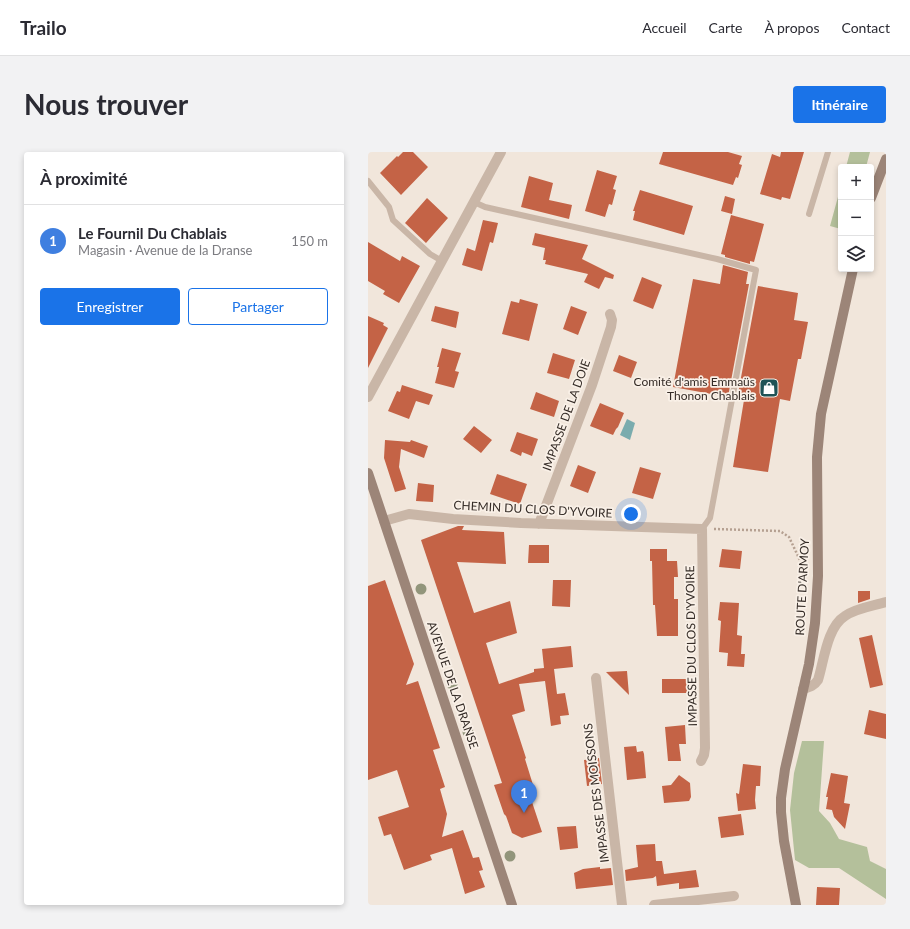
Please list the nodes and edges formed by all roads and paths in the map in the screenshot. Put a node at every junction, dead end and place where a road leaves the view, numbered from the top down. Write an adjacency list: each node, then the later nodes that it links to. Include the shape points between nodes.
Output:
1 (501, 152): 6 (street)
2 (828, 152): 7 (lane)
3 (886, 159): 5 (main road)
4 (368, 181): 8 (lane, via 388,207 393,220 430,254)
5 (874, 190)
6 (474, 202): 8 (street); 16 (lane, via 756,270 710,518)
7 (809, 214)
8 (442, 261): 11 (street)
9 (851, 272): 20 (main road, ROUTE D'ARMOY, via 818,435 817,604 813,644)
10 (610, 314): 15 (street, IMPASSE DE LA DOIE, via 611,327 592,385)
11 (368, 397)
12 (368, 473): 13 (main road, AVENUE DE LA DRANSE)
13 (370, 487): 14 (main road, AVENUE DE LA DRANSE)
14 (384, 521): 15 (street, CHEMIN DU CLOS D'YVOIRE, via 409,514); 23 (main road, AVENUE DE LA DRANSE)
15 (539, 524): 16 (street, CHEMIN DU CLOS D'YVOIRE)
16 (702, 529): 17 (path, via 780,531 789,537); 21 (street, IMPASSE DU CLOS D'YVOIRE, via 706,748)
17 (807, 576)
18 (886, 603): 20 (street, via 850,613 838,621 831,633 818,680 812,686)
19 (596, 678): 24 (street, IMPASSE DES MOISSONS)
20 (803, 689): 26 (main road, ROUTE D'ARMOY, via 781,798 784,841)
21 (701, 761)
22 (734, 896): 25 (street)
23 (512, 905)
24 (622, 905)
25 (654, 905)
26 (796, 905)

